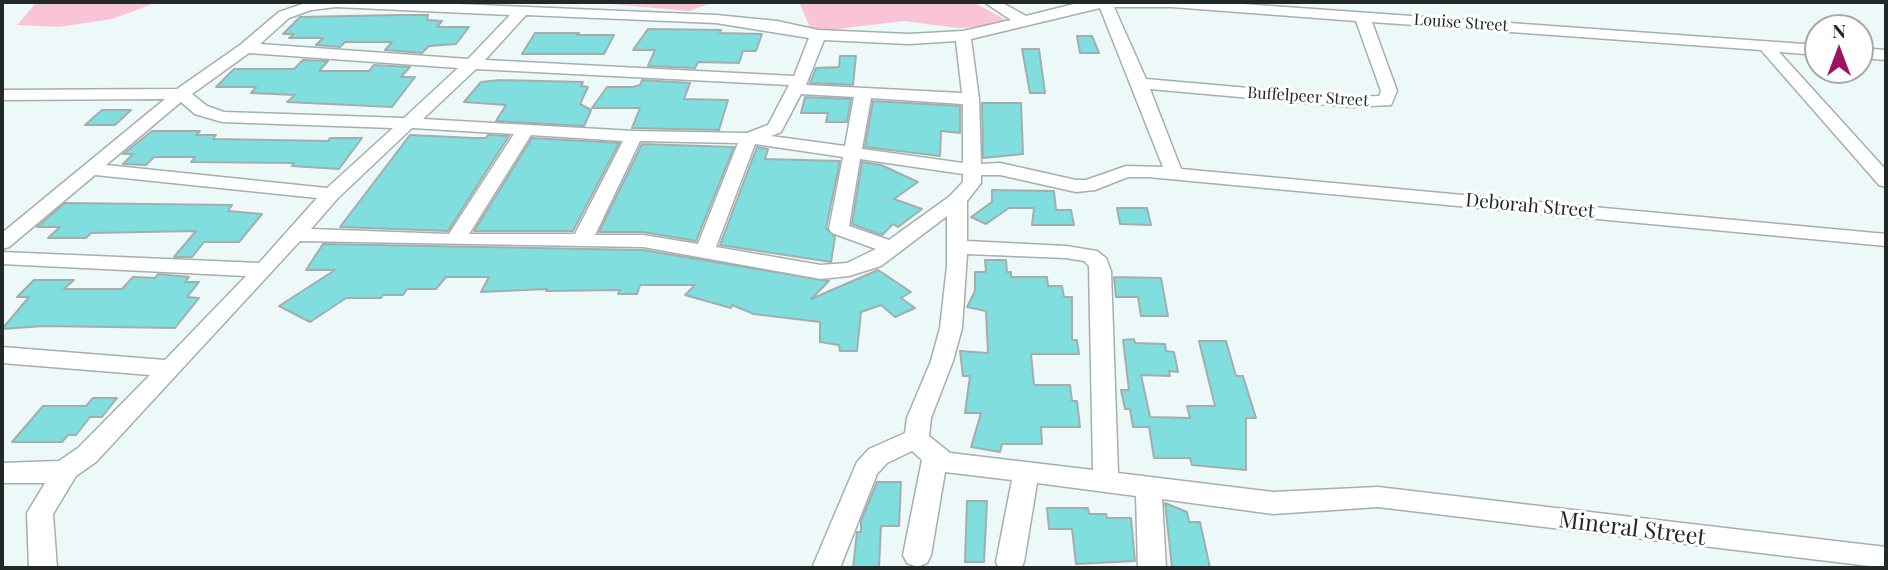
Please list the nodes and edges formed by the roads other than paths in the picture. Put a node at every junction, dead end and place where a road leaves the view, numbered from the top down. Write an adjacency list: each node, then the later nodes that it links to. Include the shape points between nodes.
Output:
1 (991, 2): 6 (street)
2 (1105, 3): 5 (street, Louise Street); 6 (street, Louise Street); 13 (street)
3 (445, 5): 4 (street, Louise Street); 10 (street, Louise Street, via 316,5 284,15)
4 (522, 11): 7 (street, Louise Street, via 716,19); 12 (street)
5 (1362, 16): 9 (street, Louise Street); 13 (street, Buffelpeer Street, via 1389,91 1385,101)
6 (1024, 21): 8 (street, Louise Street)
7 (818, 35): 8 (street, Louise Street); 14 (street)
8 (963, 36): 18 (street)
9 (1766, 47): 11 (street, Louise Street); 27 (street)
10 (246, 48): 12 (street); 15 (street, Louise Street)
11 (1804, 49)
12 (472, 64): 14 (street); 19 (street)
13 (1140, 83): 26 (street)
14 (798, 85): 16 (street); 22 (street, via 775,128)
15 (181, 94): 17 (street); 19 (street, Deborah Street, via 201,110 222,117); 24 (street, Louise Street)
16 (863, 94): 18 (street); 23 (street)
17 (2, 95)
18 (971, 100): 25 (street)
19 (408, 123): 20 (street, Deborah Street); 28 (street)
20 (526, 130): 21 (street, Deborah Street); 31 (street)
21 (634, 136): 22 (street, Deborah Street); 32 (street)
22 (749, 138): 23 (street, Deborah Street); 37 (street)
23 (852, 151): 25 (street, Deborah Street); 36 (street, via 839,229)
24 (88, 169): 28 (street); 34 (street, Louise Street)
25 (973, 170): 26 (street, Deborah Street, via 1000,169 1076,186 1126,172); 29 (street, via 972,183)
26 (1174, 173): 33 (street, Deborah Street)
27 (1886, 181)
28 (331, 194): 30 (street)
29 (957, 200): 35 (street); 36 (street)
30 (296, 235): 31 (street); 39 (street)
31 (455, 240): 32 (street)
32 (582, 240): 37 (street, via 643,241)
33 (1886, 240)
34 (2, 243)
35 (957, 247): 42 (street, via 951,328 919,418); 46 (street, via 1066,252 1090,256 1099,263)
36 (892, 248): 37 (street, via 874,261 821,272)
37 (705, 251)
38 (2, 258): 39 (street)
39 (264, 270): 41 (street)
40 (2, 355): 41 (street)
41 (168, 368): 43 (street, via 88,455)
42 (925, 447): 44 (street, Mineral Street, via 945,462); 48 (street); 52 (street, via 878,456 866,469)
43 (67, 469): 45 (street); 51 (street, via 40,513)
44 (1026, 472): 46 (street, Mineral Street); 50 (street)
45 (2, 473)
46 (1105, 483): 47 (street, Mineral Street)
47 (1149, 488): 49 (street, Mineral Street, via 1273,503 1378,497); 53 (street)
48 (917, 555)
49 (1886, 559)
50 (1010, 562)
51 (43, 568)
52 (826, 568)
53 (1152, 568)

